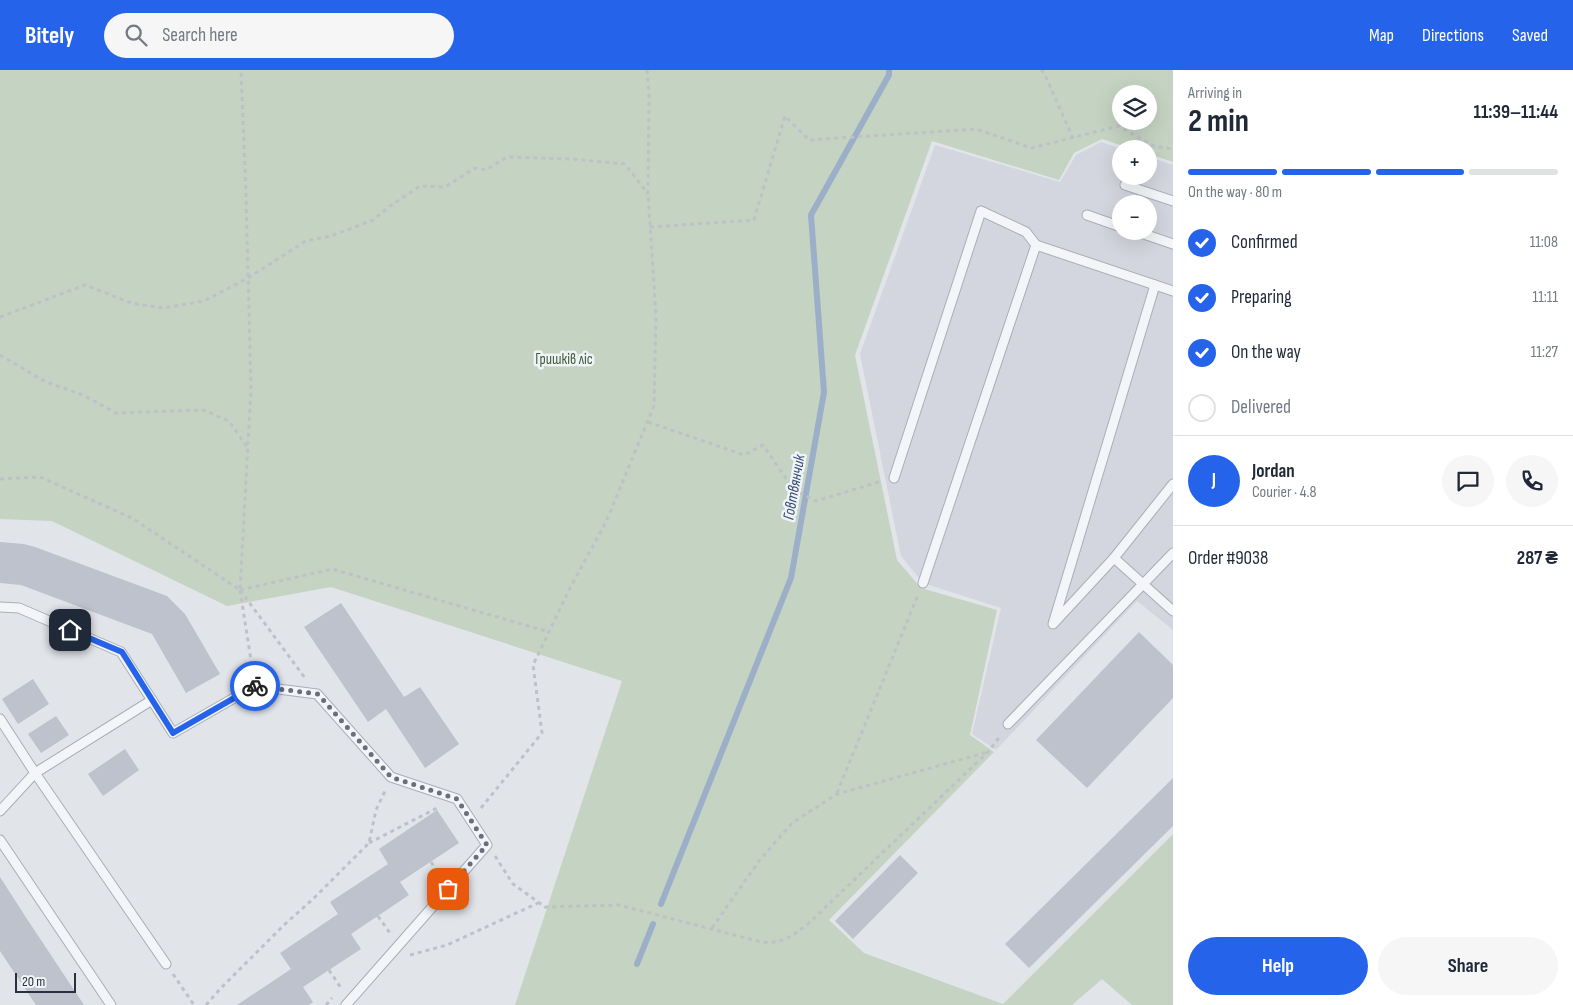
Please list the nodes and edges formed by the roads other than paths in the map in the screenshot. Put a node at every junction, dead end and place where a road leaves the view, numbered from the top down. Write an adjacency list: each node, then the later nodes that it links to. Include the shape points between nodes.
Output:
1 (1125, 185): 2 (lane)
2 (1173, 201)
3 (1087, 215): 4 (lane)
4 (1112, 224)
5 (1157, 239): 6 (lane)
6 (1173, 244)
7 (1036, 245): 8 (lane); 10 (lane, via 1026,232 981,211); 16 (lane)
8 (1155, 285): 9 (lane); 15 (lane, via 1053,624)
9 (1173, 291)
10 (894, 478)
11 (1173, 484): 13 (lane)
12 (1173, 498): 13 (lane)
13 (1160, 500): 15 (lane)
14 (1173, 552): 17 (lane)
15 (1114, 558): 17 (lane)
16 (923, 583)
17 (1143, 584): 19 (lane); 22 (lane)
18 (0, 607): 20 (lane, via 19,608 122,652)
19 (1173, 611)
20 (152, 700): 23 (lane); 28 (lane, via 173,733 255,686 318,694 391,777 457,799 487,845)
21 (0, 719): 23 (lane)
22 (1008, 724)
23 (35, 773): 24 (lane); 26 (lane)
24 (0, 811)
25 (0, 840): 27 (lane)
26 (166, 964)
27 (111, 1005)
28 (346, 1005)

